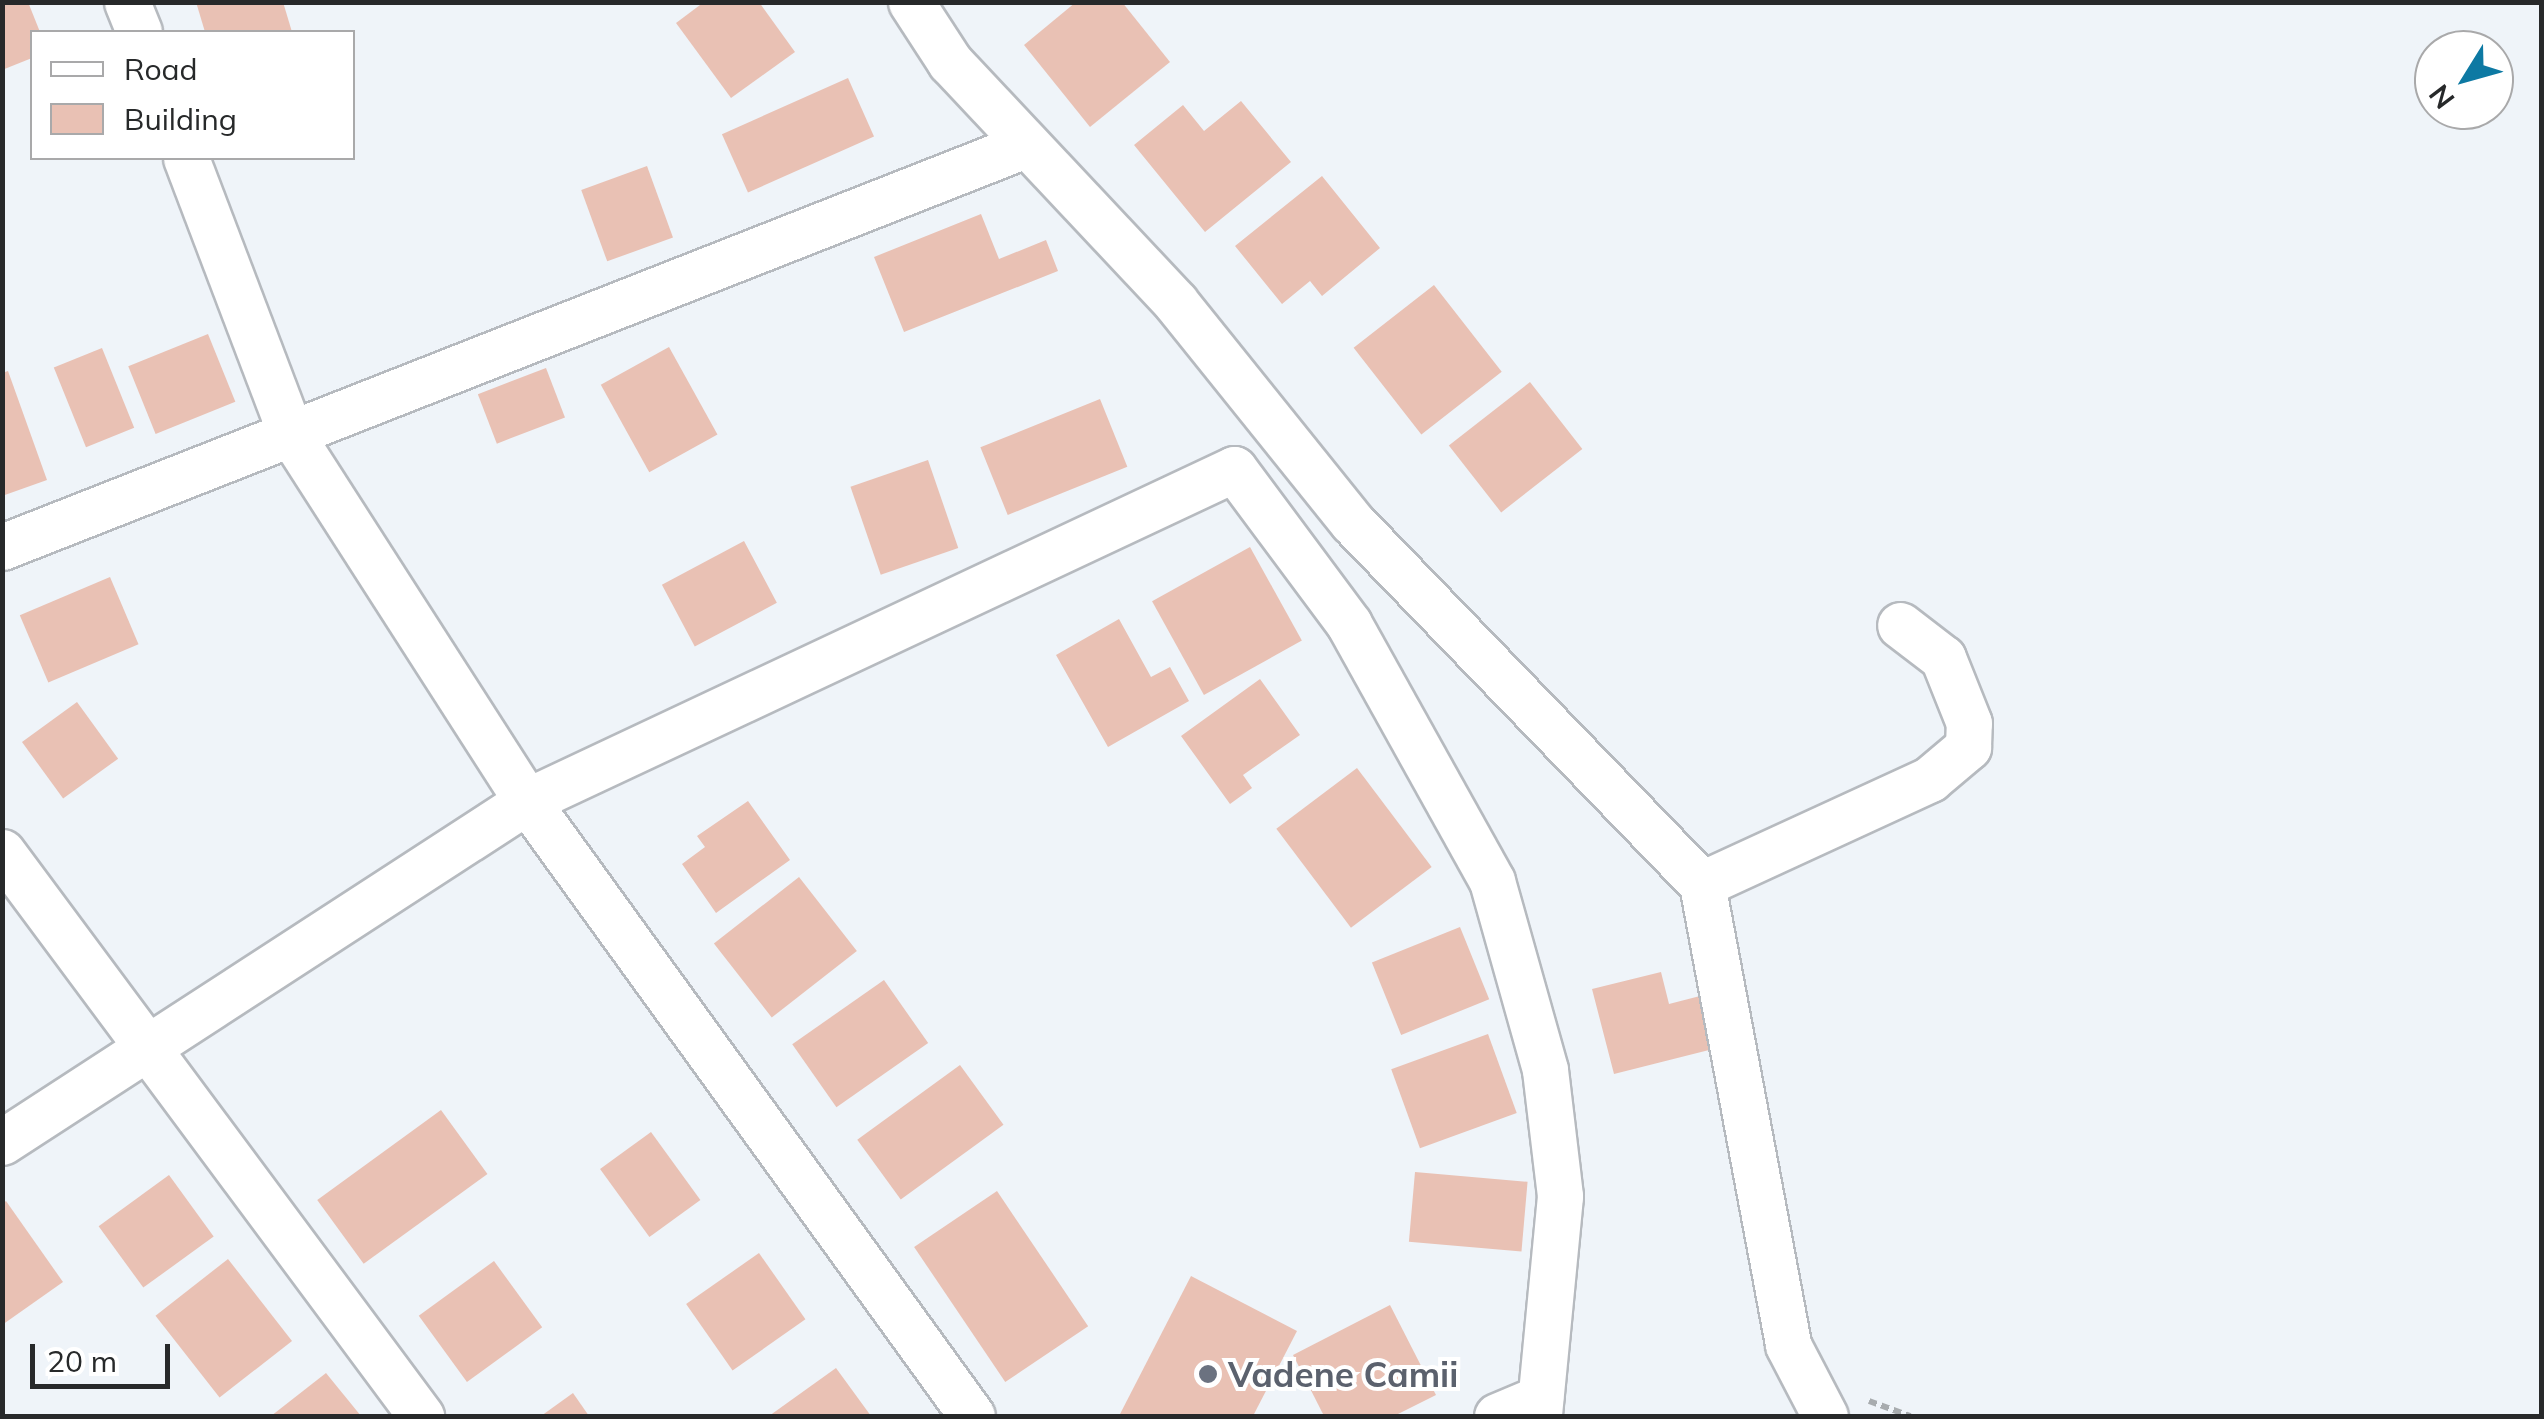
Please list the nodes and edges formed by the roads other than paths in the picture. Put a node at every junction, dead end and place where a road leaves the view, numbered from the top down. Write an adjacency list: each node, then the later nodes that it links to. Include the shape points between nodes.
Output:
1 (128, 2): 3 (street)
2 (911, 2): 4 (street, via 950,62)
3 (138, 30)
4 (1025, 146): 6 (street); 7 (street, via 1176,303)
5 (187, 160): 6 (street)
6 (290, 434): 9 (street); 11 (street)
7 (1280, 435): 8 (street); 13 (street, via 1352,522)
8 (1234, 469): 11 (street); 16 (street, via 1349,624 1492,882 1545,1070 1560,1196)
9 (2, 547)
10 (1900, 625): 13 (street, via 1943,658 1969,723 1968,748 1930,779)
11 (527, 802): 14 (street); 18 (street)
12 (2, 852): 14 (street)
13 (1702, 884): 20 (street, via 1788,1345)
14 (150, 1052): 15 (street); 17 (street)
15 (2, 1142)
16 (1539, 1407): 19 (street)
17 (421, 1416)
18 (972, 1416)
19 (1497, 1416)
20 (1825, 1416)

